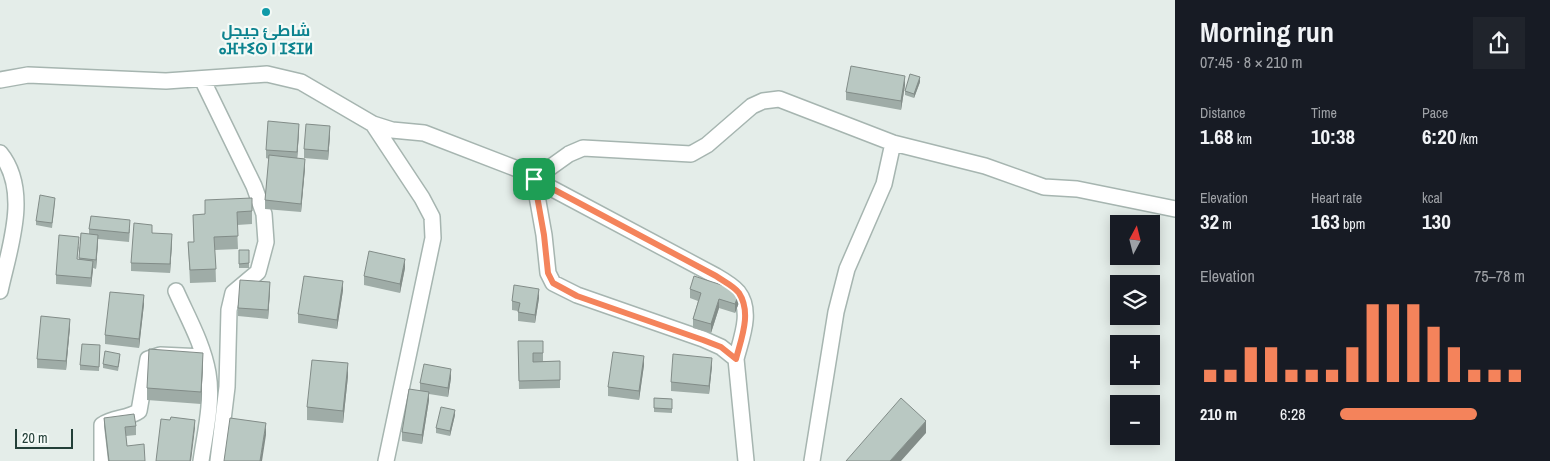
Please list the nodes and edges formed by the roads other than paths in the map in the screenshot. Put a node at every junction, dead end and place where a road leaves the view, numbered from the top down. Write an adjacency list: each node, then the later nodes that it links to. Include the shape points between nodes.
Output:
1 (202, 79): 2 (street, via 166,81 28,75); 3 (street, via 267,74 301,82); 14 (street, via 254,186 264,214 266,242 258,272 233,293 229,310 227,387)
2 (0, 80)
3 (373, 124): 6 (street, via 392,130 424,133 520,170); 15 (street, via 422,198 432,217 433,238)
4 (894, 144): 6 (street, via 779,99 752,106 707,146 691,154 583,148); 7 (street, via 985,166 1044,187 1076,189); 17 (street, via 884,184 844,277)
5 (0, 153): 8 (street, via 14,183 16,213)
6 (534, 179): 11 (street, via 716,276 738,292 745,307 744,329); 11 (street, via 548,273 553,283 577,296 721,347)
7 (1175, 209)
8 (0, 291)
9 (176, 291): 10 (street)
10 (204, 357): 12 (street, via 160,354 148,360 138,411 102,426); 13 (street, via 209,400)
11 (736, 359): 16 (street)
12 (102, 461)
13 (201, 461)
14 (218, 461)
15 (386, 461)
16 (746, 461)
17 (812, 461)

